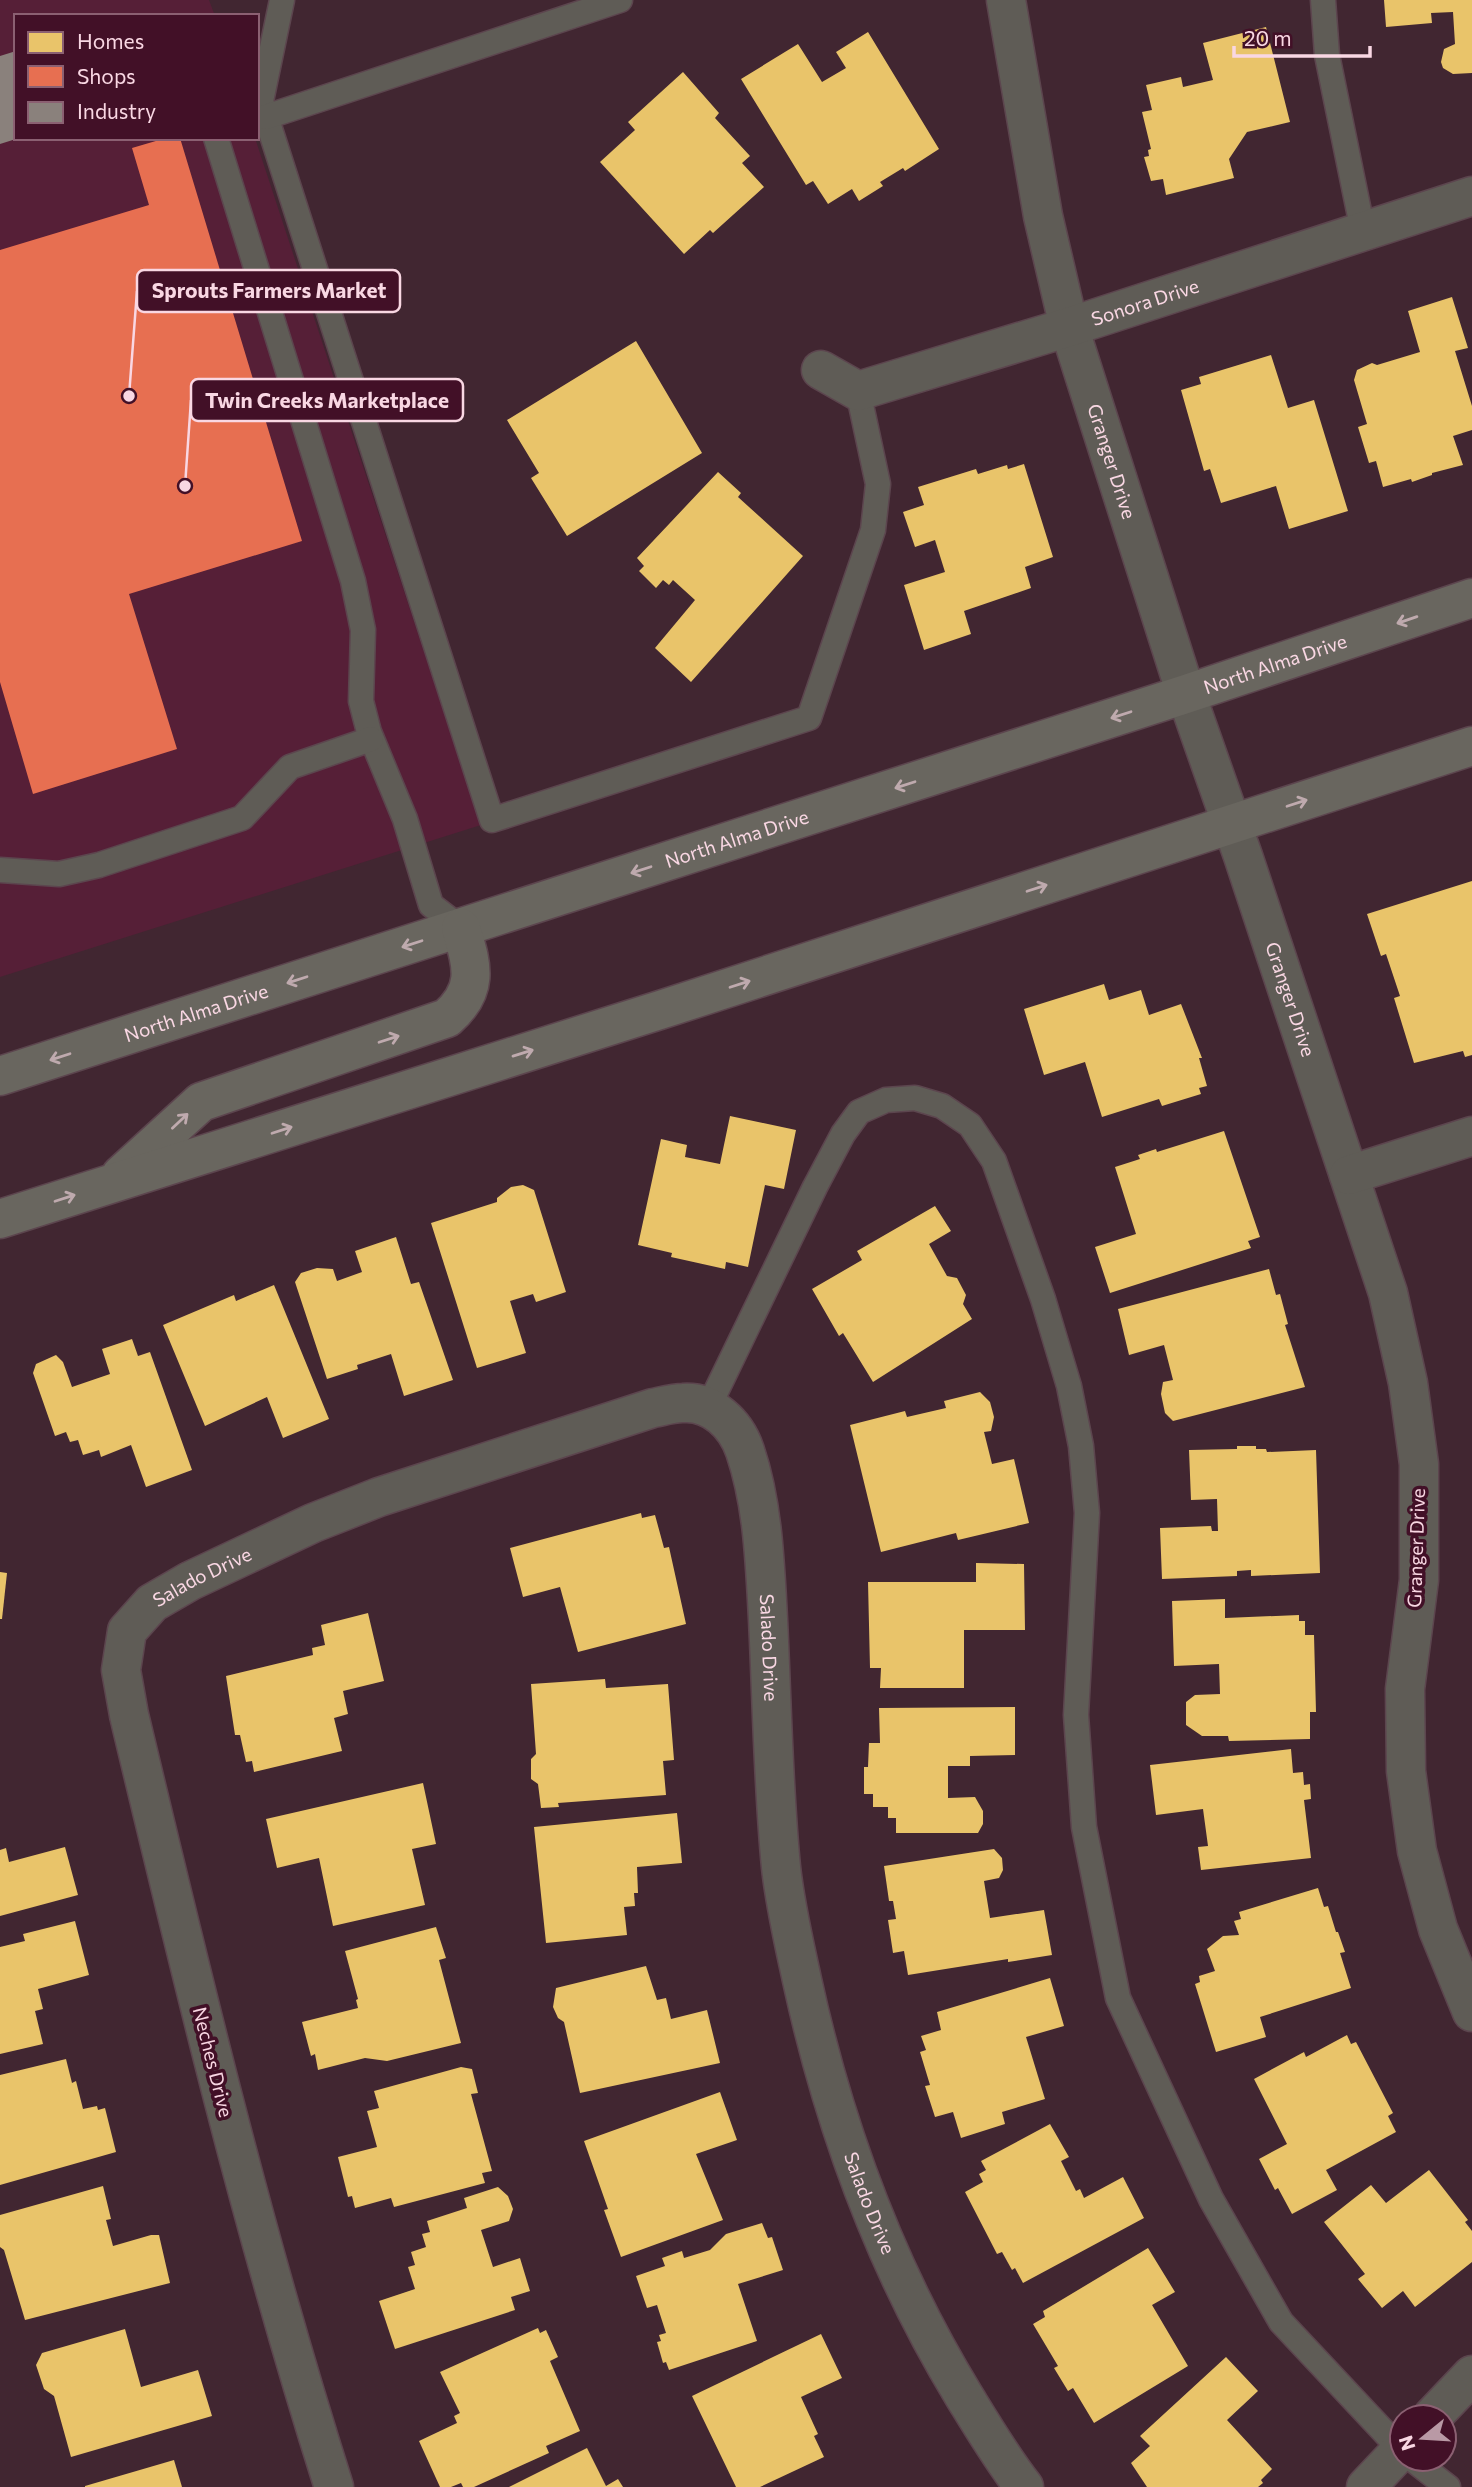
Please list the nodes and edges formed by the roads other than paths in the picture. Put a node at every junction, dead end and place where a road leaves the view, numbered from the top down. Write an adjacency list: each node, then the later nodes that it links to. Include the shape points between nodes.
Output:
1 (282, 0): 5 (lane, via 261,101)
2 (620, 0): 5 (lane)
3 (1006, 0): 9 (street, Granger Drive, via 1043,216)
4 (1323, 0): 8 (lane, via 1327,55)
5 (267, 117): 11 (lane, via 492,820 809,718 873,530 878,484)
6 (217, 140): 14 (lane, via 353,581 363,630 361,701)
7 (1472, 195): 8 (street, Sonora Drive)
8 (1363, 231): 9 (street, Sonora Drive)
9 (1069, 327): 11 (street, Sonora Drive); 13 (street, Granger Drive)
10 (821, 370): 11 (street)
11 (858, 391)
12 (1472, 598): 13 (main road, North Alma Drive, one-way to 13)
13 (1186, 694): 16 (street, Granger Drive); 18 (main road, North Alma Drive, one-way to 18)
14 (371, 739): 17 (lane, via 290,767 242,818 60,874); 18 (lane, via 405,819 431,905)
15 (1472, 746): 16 (main road, one-way to 15)
16 (1232, 824): 21 (street, Granger Drive); 22 (main road, one-way to 16)
17 (0, 870)
18 (461, 928): 19 (main road, North Alma Drive, one-way to 19); 22 (main road, one-way to 18, via 201,1102 447,1018 469,991 472,974)
19 (0, 1076)
20 (1472, 1136): 21 (street)
21 (1349, 1175): 26 (street, Granger Drive, via 1388,1293 1408,1382 1419,1464 1419,1580 1405,1689 1406,1771 1417,1851 1438,1929)
22 (111, 1184): 23 (main road, one-way to 22)
23 (0, 1219)
24 (709, 1406): 25 (street, Salado Drive, via 684,1402 653,1408 379,1497 190,1581 152,1603); 29 (lane, via 815,1187 859,1112 886,1100 915,1098 942,1106 970,1125 994,1161 1043,1299 1081,1446 1087,1513 1076,1715 1083,1827 1118,1998 1211,2199 1281,2322); 33 (street, Salado Drive, via 729,1423 744,1448 753,1485 765,1559 781,1869 814,2037 836,2116 897,2272 934,2347)
25 (127, 1630): 32 (street, Neches Drive, via 121,1670 129,1714 196,1995 255,2223)
26 (1472, 2012)
27 (1472, 2375): 28 (street)
28 (1445, 2403)
29 (1388, 2435)
30 (1388, 2467): 34 (street)
31 (1430, 2473): 35 (lane)
32 (334, 2487)
33 (1024, 2487)
34 (1366, 2487)
35 (1448, 2487)

